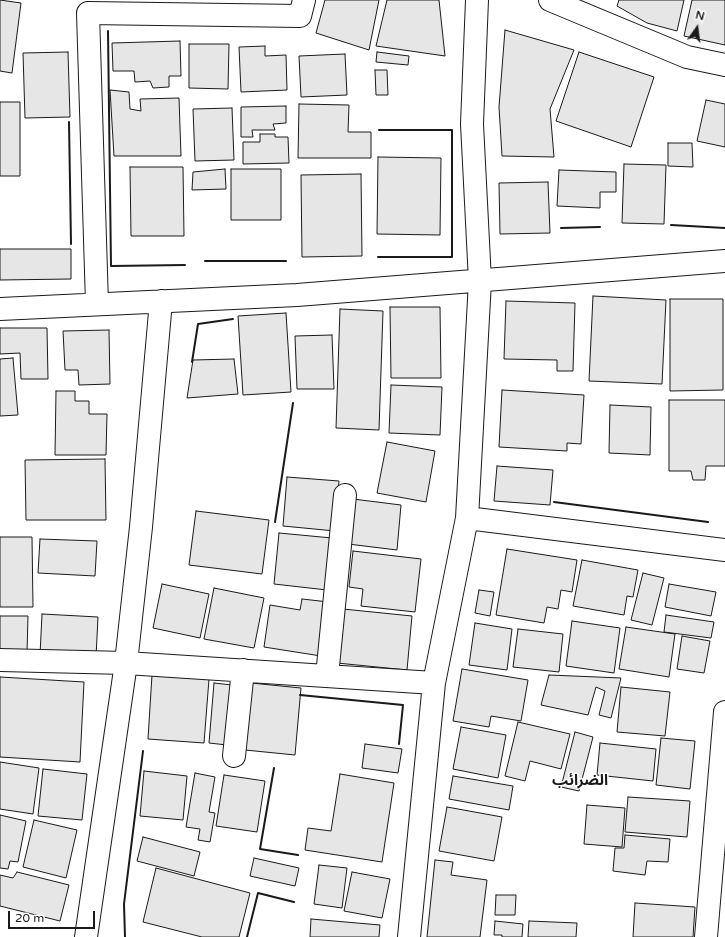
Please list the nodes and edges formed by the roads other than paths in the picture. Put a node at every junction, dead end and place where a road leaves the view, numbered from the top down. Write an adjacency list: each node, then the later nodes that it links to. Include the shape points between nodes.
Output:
1 (304, 0): 4 (street, via 300,16)
2 (477, 0): 7 (street, via 472,124)
3 (550, 0): 5 (street, via 687,57)
4 (88, 6): 9 (street)
5 (725, 65)
6 (725, 261): 7 (street)
7 (480, 281): 8 (street, via 297,295); 12 (street)
8 (161, 301): 9 (street); 15 (street)
9 (97, 304): 10 (street)
10 (0, 309)
11 (345, 495): 17 (street)
12 (468, 518): 13 (street); 18 (street)
13 (725, 550)
14 (0, 660): 15 (street)
15 (126, 663): 16 (street); 21 (street)
16 (243, 670): 17 (street); 20 (street)
17 (327, 676): 18 (street)
18 (434, 683): 22 (street)
19 (725, 720): 23 (street)
20 (234, 756)
21 (86, 937)
22 (409, 937)
23 (706, 937)

